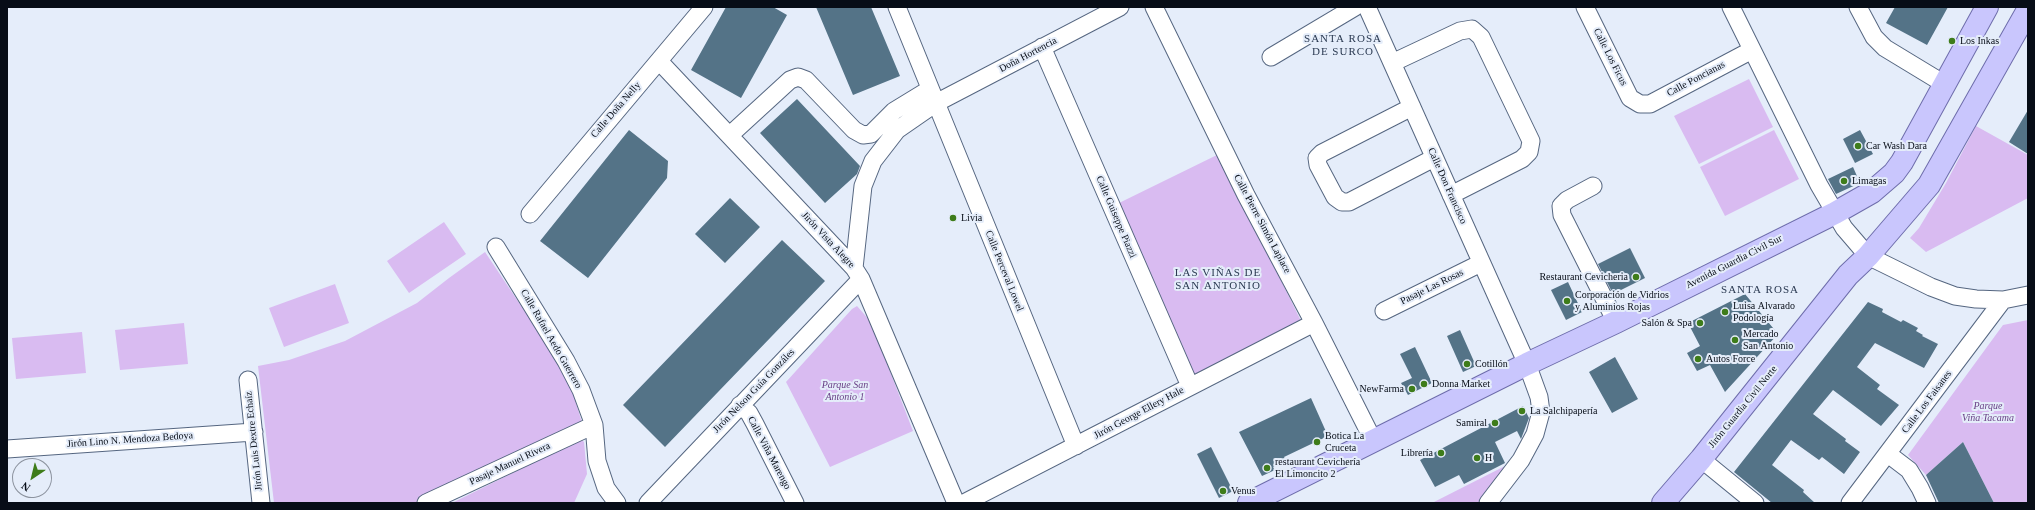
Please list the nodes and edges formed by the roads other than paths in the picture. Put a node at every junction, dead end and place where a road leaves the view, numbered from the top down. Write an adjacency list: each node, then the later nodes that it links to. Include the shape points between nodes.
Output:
1 (704, 7): 15 (street, Calle Doña Nelly)
2 (897, 7): 18 (street, Calle Perceval Lowel)
3 (1120, 7): 12 (street, Doña Hortencia)
4 (1154, 7): 35 (street, Calle Pierre Simón Laplace, via 1246,195)
5 (1355, 7): 14 (street)
6 (1367, 7): 16 (street, Calle Don Francisco)
7 (1585, 7): 19 (street, Calle Los Ficus, via 1630,98)
8 (1730, 7): 13 (street)
9 (1858, 7): 17 (street, via 1874,37 1885,48)
10 (1986, 7): 17 (main road, Avenida Guardia Civil Sur)
11 (2028, 10): 28 (main road, Jirón Guardia Civil Norte, via 1929,185)
12 (1042, 47): 18 (street, Doña Hortencia); 38 (street, Calle Guiseppe Piazzi)
13 (1752, 50): 19 (street, Calle Poncianas, via 1650,104); 25 (street)
14 (1271, 58)
15 (659, 61): 21 (street, Jirón Vista Alegre); 26 (street, Calle Doña Nelly)
16 (1392, 63): 20 (street, Calle Don Francisco); 24 (street, via 1460,31 1472,29 1481,37 1531,141 1530,152 1522,159)
17 (1946, 85): 25 (main road, Avenida Guardia Civil Sur, via 1894,173 1872,192)
18 (933, 96): 21 (street, via 894,111 871,134 863,135 854,130 806,80 798,77 790,80); 30 (street, via 897,130 873,161 862,192); 43 (street, Calle Perceval Lowel)
19 (1640, 104)
20 (1412, 107): 22 (street, Calle Don Francisco); 22 (street, via 1322,153 1317,158 1318,165 1336,197 1342,202 1349,202)
21 (730, 135): 30 (street, Jirón Vista Alegre)
22 (1434, 158): 24 (street, Calle Don Francisco)
23 (1593, 186): 34 (street, via 1567,200 1562,206 1562,215)
24 (1450, 195): 29 (street, Calle Don Francisco)
25 (1835, 212): 28 (street, via 1844,228); 34 (main road, Avenida Guardia Civil Sur)
26 (530, 214)
27 (496, 247): 40 (street, Calle Rafael Aedo Guerrero, via 582,390)
28 (1868, 256): 32 (street, via 1955,296); 46 (main road, Jirón Guardia Civil Norte, via 1848,275)
29 (1481, 262): 33 (street, Pasaje Las Rosas); 36 (street, Calle Don Francisco)
30 (857, 274): 39 (street, Jirón Nelson Guía Gonzáles); 53 (street, Jirón Vista Alegre)
31 (2028, 295): 32 (street)
32 (2002, 300): 45 (street, Calle Los Faisanes)
33 (1384, 311)
34 (1616, 322): 36 (main road, Avenida Guardia Civil Sur)
35 (1314, 323): 38 (street, Jirón George Ellery Hale); 42 (street, Calle Pierre Simón Laplace)
36 (1527, 364): 42 (main road, Avenida Guardia Civil Sur); 55 (street, Calle Don Francisco, via 1539,397 1539,423 1521,460)
37 (248, 380): 41 (street, Jirón Luis Dextre Echaíz)
38 (1190, 386): 43 (street, Jirón George Ellery Hale)
39 (740, 405): 47 (street, Calle Viña Marengo, via 749,413 755,424); 52 (street, Jirón Nelson Guía Gonzáles)
40 (594, 425): 50 (street, Pasaje Manuel Rivera); 51 (street, Calle Rafael Aedo Guerrero, via 597,461 606,488)
41 (254, 432): 44 (street, Jirón Lino N. Mendoza Bedoya); 49 (street, Jirón Luis Dextre Echaíz)
42 (1373, 440): 48 (main road, Avenida Guardia Civil Sur)
43 (1076, 446): 54 (street, Jirón George Ellery Hale)
44 (7, 449)
45 (1888, 454): 58 (street, Calle Los Faisanes); 59 (street, via 1909,470)
46 (1701, 459): 56 (main road, Jirón Guardia Civil Norte); 57 (street)
47 (789, 500)
48 (1255, 501)
49 (261, 503)
50 (426, 503)
51 (617, 503)
52 (648, 503)
53 (956, 503)
54 (964, 503)
55 (1488, 503)
56 (1663, 503)
57 (1755, 503)
58 (1850, 503)
59 (1927, 503)

